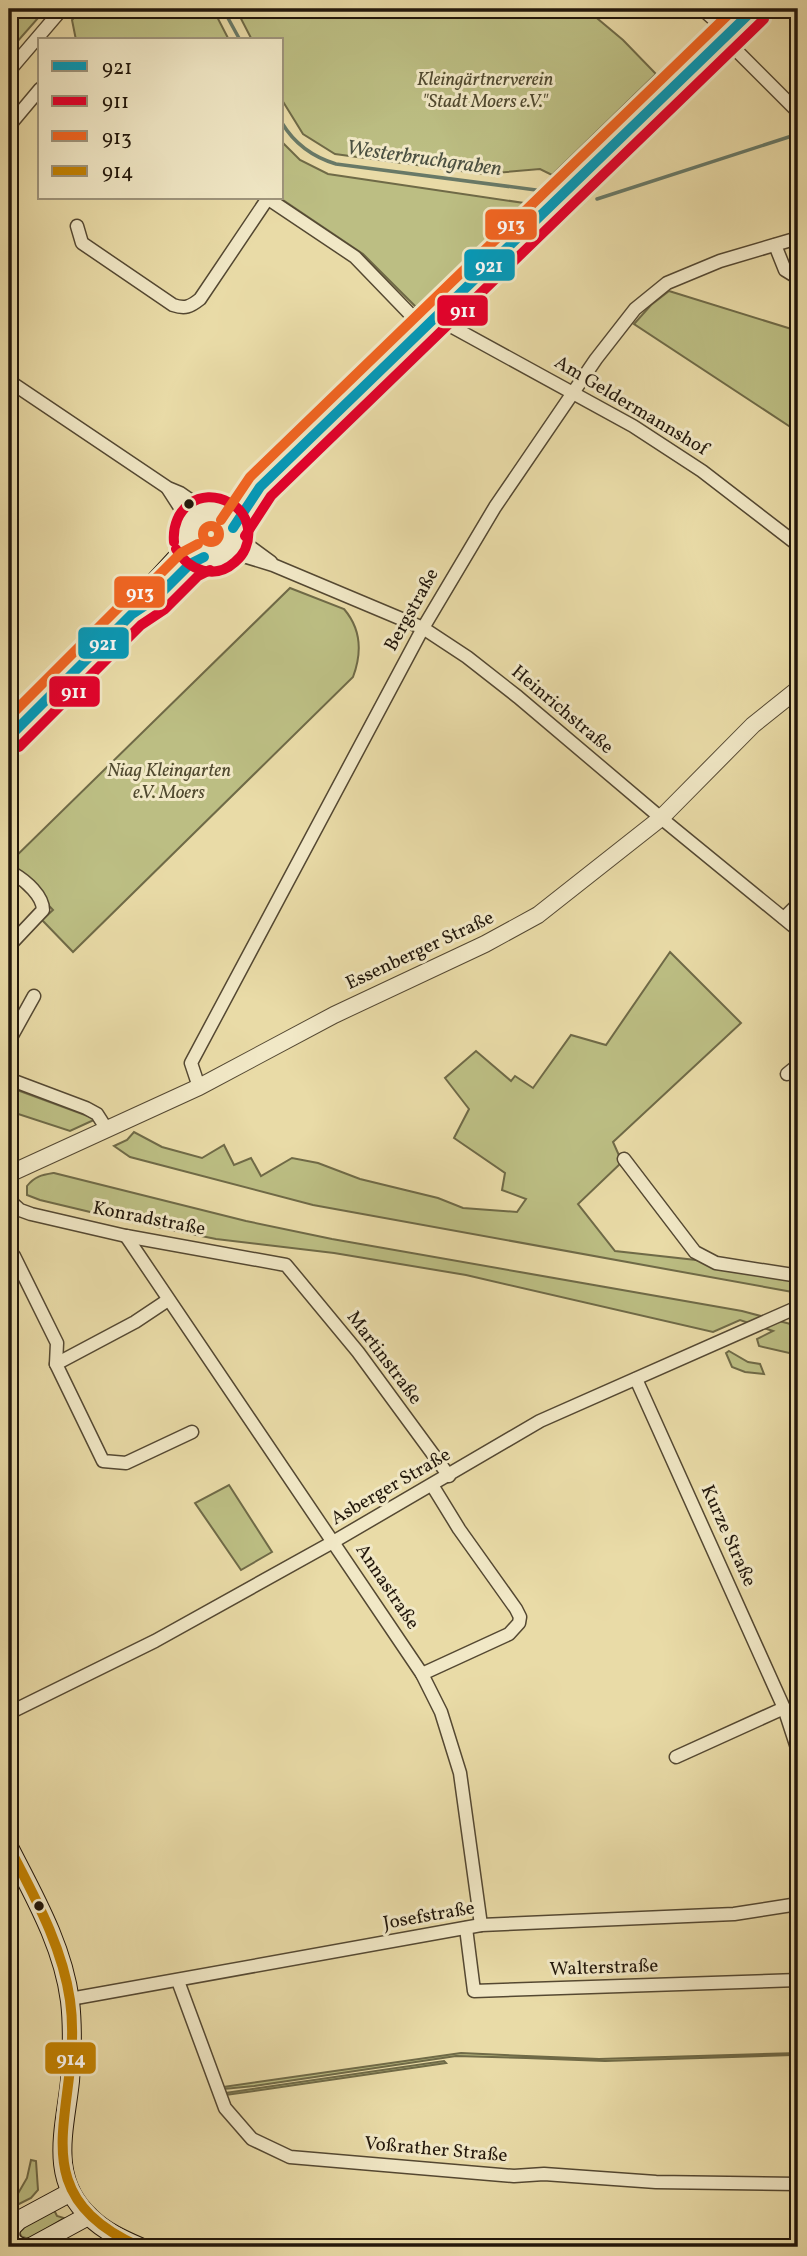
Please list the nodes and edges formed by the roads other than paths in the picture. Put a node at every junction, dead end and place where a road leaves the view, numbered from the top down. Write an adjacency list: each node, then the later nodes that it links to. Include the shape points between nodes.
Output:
1 (62, 9): 5 (street)
2 (702, 9): 4 (street)
3 (754, 9): 4 (main road)
4 (727, 35): 7 (street); 15 (main road)
5 (9, 71)
6 (38, 91): 8 (street)
7 (798, 112)
8 (9, 126)
9 (266, 200): 11 (street, via 200,299 182,308 82,243)
10 (270, 200): 15 (street, Am Geldermannshof, via 355,257 410,314)
11 (77, 226)
12 (798, 239): 13 (street, Bergstraße)
13 (775, 245): 14 (street, via 785,270); 17 (street, Bergstraße, via 693,271 648,296 596,359)
14 (798, 278)
15 (432, 320): 17 (street, Am Geldermannshof, via 449,324); 20 (main road, via 260,487)
16 (9, 382): 18 (street, Heinrichstraße)
17 (576, 392): 22 (street, Am Geldermannshof, via 702,471); 25 (street, Bergstraße, via 495,507)
18 (168, 488): 19 (street); 20 (street, Heinrichstraße)
19 (190, 523): 20 (main road, via 197,515); 21 (main road)
20 (225, 528): 23 (main road, via 217,557); 25 (street, Heinrichstraße, via 263,564)
21 (188, 542): 23 (main road); 24 (main road)
22 (798, 545)
23 (204, 557): 24 (main road)
24 (132, 614): 28 (main road)
25 (423, 628): 30 (street, Heinrichstraße, via 518,697); 41 (street, Bergstraße, via 191,1063)
26 (798, 689): 30 (street, Essenberger Straße, via 753,725)
27 (9, 708): 28 (street)
28 (23, 723): 29 (main road)
29 (9, 737)
30 (660, 818): 33 (street, Heinrichstraße); 41 (street, Essenberger Straße, via 538,915)
31 (9, 877): 35 (street, via 19,877 41,900 43,910)
32 (798, 904): 33 (street)
33 (784, 918): 34 (street, Heinrichstraße)
34 (798, 930)
35 (9, 946)
36 (34, 996): 37 (street)
37 (9, 1041)
38 (798, 1065): 39 (street)
39 (787, 1074)
40 (9, 1079): 42 (street, via 86,1108 97,1114)
41 (199, 1087): 42 (street, Essenberger Straße)
42 (106, 1128): 44 (street, Essenberger Straße)
43 (624, 1159): 49 (street, via 695,1252 716,1263)
44 (9, 1174)
45 (9, 1200): 46 (street, Konradstraße, via 31,1214)
46 (126, 1236): 48 (street, Konradstraße); 50 (street, Annastraße)
47 (9, 1250): 52 (street, via 57,1343)
48 (286, 1265): 55 (street, Martinstraße, via 358,1352)
49 (798, 1278)
50 (168, 1300): 52 (street); 57 (street, Annastraße)
51 (798, 1307): 53 (street, Asberger Straße)
52 (56, 1364): 54 (street, via 103,1461 126,1463)
53 (636, 1379): 55 (street, Asberger Straße, via 540,1421); 59 (street, Kurze Straße)
54 (192, 1432)
55 (449, 1476): 56 (street, Asberger Straße)
56 (432, 1485): 57 (street, Asberger Straße); 58 (street, via 516,1609 520,1623 509,1634)
57 (333, 1542): 58 (street, Annastraße); 60 (street, Asberger Straße, via 155,1640)
58 (422, 1674): 66 (street, Annastraße, via 441,1712 460,1773)
59 (784, 1708): 61 (street, Kurze Straße); 62 (street)
60 (9, 1713)
61 (798, 1751)
62 (676, 1757)
63 (9, 1847): 64 (main road)
64 (16, 1880): 70 (main road, via 54,1940)
65 (798, 1905): 66 (street, Josefstraße, via 734,1914)
66 (481, 1926): 67 (street, Josefstraße)
67 (466, 1928): 68 (street, Walterstraße, via 474,1991); 69 (street, Josefstraße)
68 (798, 1980)
69 (178, 1981): 70 (street, Josefstraße); 71 (street, Voßrather Straße, via 225,2108 252,2139 290,2157 514,2176)
70 (70, 1999): 72 (main road, via 69,2081 61,2135 62,2161)
71 (798, 2184)
72 (71, 2192): 73 (main road); 74 (main road)
73 (88, 2216): 76 (main road); 77 (main road)
74 (10, 2229): 75 (main road, via 13,2242)
75 (21, 2247)
76 (31, 2247)
77 (140, 2247)

